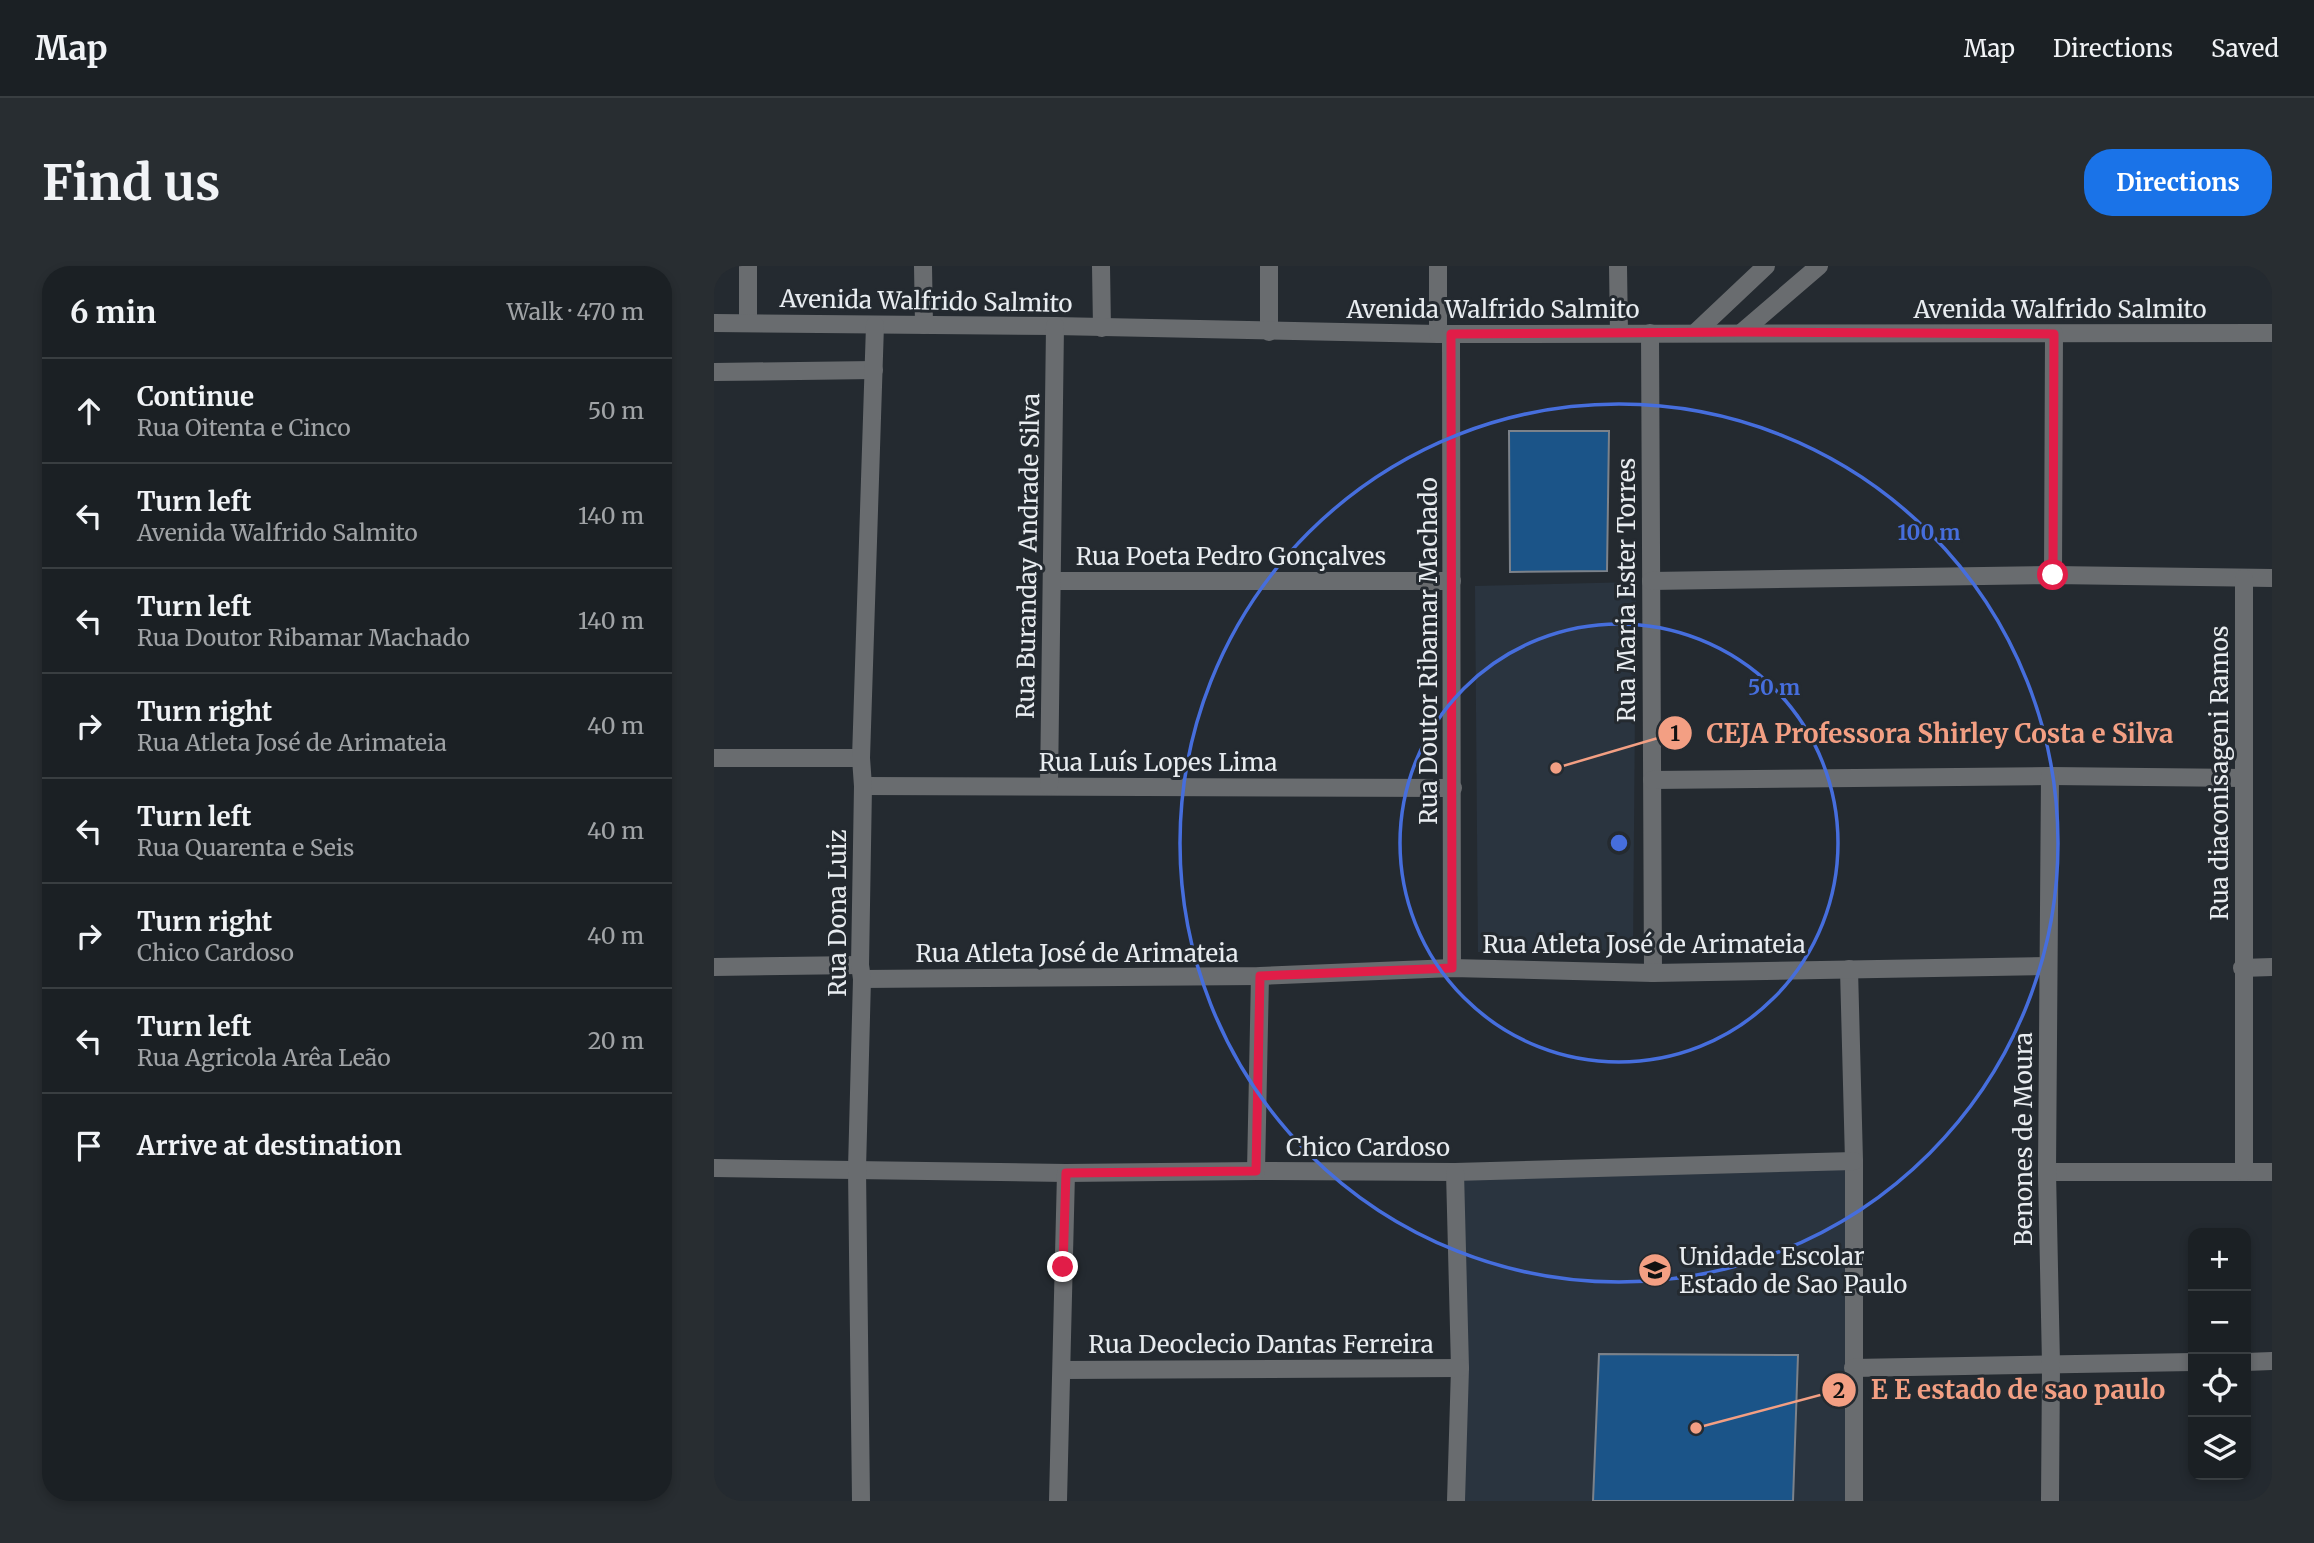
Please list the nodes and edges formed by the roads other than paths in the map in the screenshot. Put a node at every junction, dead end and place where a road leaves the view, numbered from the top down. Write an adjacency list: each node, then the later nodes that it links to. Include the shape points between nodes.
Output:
1 (748, 266): 10 (street)
2 (923, 266): 12 (street)
3 (1101, 266): 14 (street)
4 (1269, 266): 15 (street)
5 (1438, 266): 21 (street, Rua Doutor Ribamar Machado)
6 (1618, 266): 18 (street)
7 (1766, 266): 20 (street)
8 (1819, 266): 16 (street)
9 (714, 323): 10 (street, Avenida Walfrido Salmito)
10 (748, 323): 11 (street, Avenida Walfrido Salmito)
11 (875, 324): 12 (street, Avenida Walfrido Salmito); 23 (street, Rua Dona Luiz)
12 (924, 325): 13 (street, Avenida Walfrido Salmito)
13 (1055, 327): 14 (street, Avenida Walfrido Salmito); 29 (street, Rua Buranday Andrade Silva)
14 (1102, 328): 15 (street, Avenida Walfrido Salmito)
15 (1269, 332): 21 (street, Avenida Walfrido Salmito)
16 (1741, 332): 20 (street, Avenida Walfrido Salmito); 22 (street, Avenida Walfrido Salmito)
17 (2272, 332): 22 (street, Avenida Walfrido Salmito)
18 (1619, 333): 19 (street, Avenida Walfrido Salmito); 21 (street, Avenida Walfrido Salmito)
19 (1650, 333): 20 (street, Avenida Walfrido Salmito); 28 (street, Rua Maria Ester Torres)
20 (1695, 333)
21 (1445, 334): 30 (street, Rua Doutor Ribamar Machado)
22 (2054, 334): 25 (street)
23 (874, 370): 24 (street); 32 (street, Rua Dona Luiz)
24 (714, 372)
25 (2053, 575): 26 (street); 28 (street)
26 (2244, 578): 27 (street); 34 (street, Rua diaconisageni Ramos)
27 (2272, 578)
28 (1651, 580): 35 (street, Rua Maria Ester Torres)
29 (1052, 581): 30 (street, Rua Poeta Pedro Gonçalves); 37 (street, Rua Buranday Andrade Silva)
30 (1452, 581): 38 (street, Rua Doutor Ribamar Machado)
31 (714, 758): 32 (street)
32 (861, 758): 36 (street, Rua Dona Luiz)
33 (2050, 776): 34 (street); 35 (street); 39 (street, Benones de Moura)
34 (2244, 778): 43 (street, Rua diaconisageni Ramos)
35 (1652, 780): 46 (street, Rua Maria Ester Torres)
36 (863, 786): 37 (street, Rua Luís Lopes Lima); 45 (street, Rua Dona Luiz)
37 (1049, 786): 38 (street, Rua Luís Lopes Lima)
38 (1453, 788): 42 (street, Rua Doutor Ribamar Machado)
39 (2048, 966): 44 (street, Rua Atleta José de Arimateia); 53 (street, Benones de Moura)
40 (714, 967): 45 (street, Rua Atleta José de Arimateia)
41 (2272, 967): 43 (street)
42 (1452, 968): 46 (street, Rua Atleta José de Arimateia); 47 (street, Rua Atleta José de Arimateia)
43 (2242, 968): 54 (street, Rua diaconisageni Ramos)
44 (1849, 969): 46 (street, Rua Atleta José de Arimateia); 48 (street)
45 (861, 972): 47 (street, Rua Atleta José de Arimateia); 50 (street, Rua Dona Luiz)
46 (1653, 973)
47 (1260, 976): 51 (street)
48 (1854, 1161): 52 (street, Chico Cardoso); 62 (street)
49 (714, 1168): 50 (street, Chico Cardoso)
50 (858, 1170): 56 (street, Chico Cardoso); 64 (street, Rua Dona Luiz)
51 (1256, 1171): 52 (street, Chico Cardoso); 56 (street, Chico Cardoso)
52 (1455, 1172): 61 (street)
53 (2047, 1172): 54 (street); 60 (street, Benones de Moura)
54 (2244, 1172): 55 (street)
55 (2272, 1172)
56 (1066, 1173): 63 (street)
57 (2188, 1362): 60 (street)
58 (2251, 1362): 59 (street)
59 (2272, 1362)
60 (2051, 1364): 62 (street); 68 (street, Benones de Moura)
61 (1460, 1368): 63 (street, Rua Deoclecio Dantas Ferreira); 66 (street)
62 (1853, 1368): 67 (street)
63 (1063, 1370): 65 (street)
64 (861, 1501)
65 (1058, 1501)
66 (1456, 1501)
67 (1854, 1501)
68 (2050, 1501)

